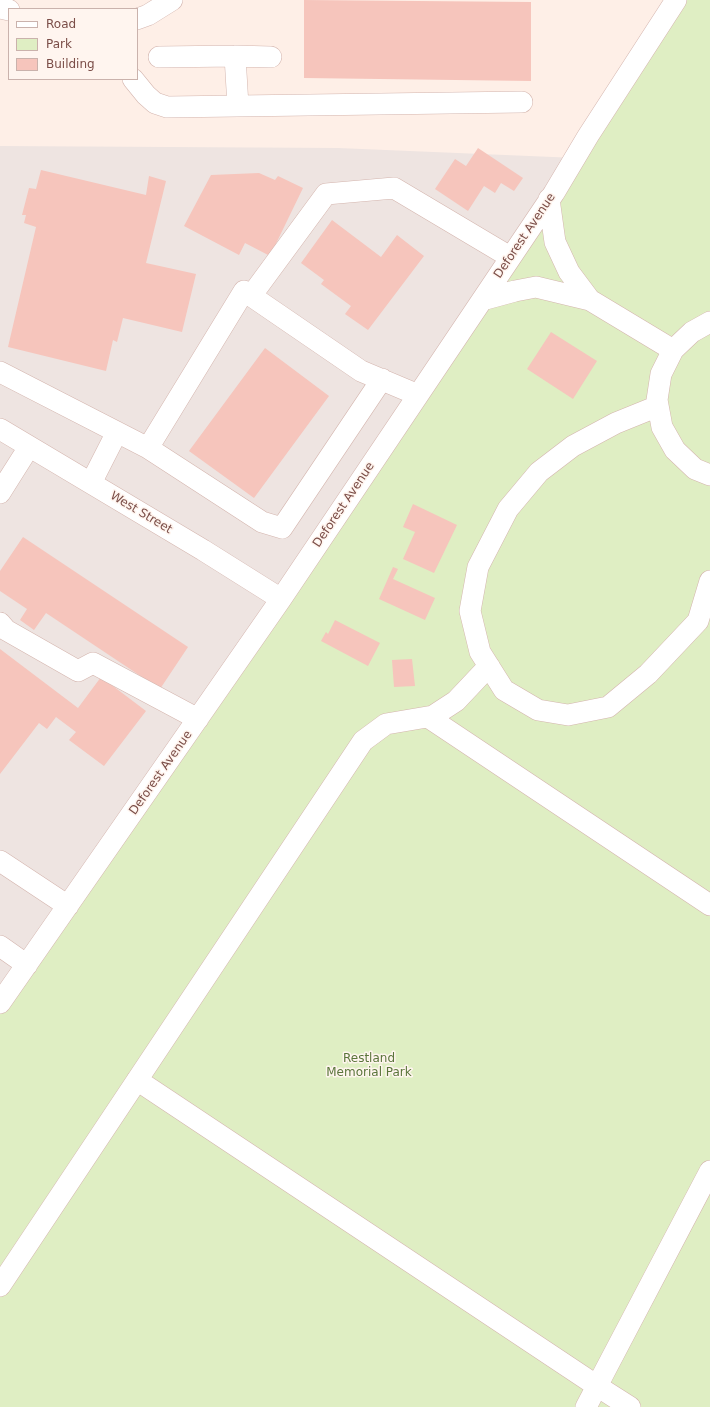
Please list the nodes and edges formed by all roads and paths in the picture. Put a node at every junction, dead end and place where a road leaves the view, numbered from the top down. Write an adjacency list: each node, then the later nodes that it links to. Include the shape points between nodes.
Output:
1 (172, 0): 3 (street)
2 (676, 0): 10 (street, Deforest Avenue)
3 (138, 19)
4 (235, 56): 5 (street); 6 (street); 9 (street)
5 (159, 57)
6 (271, 57)
7 (134, 80): 9 (street, via 155,103 167,107)
8 (522, 102): 9 (street)
9 (238, 106)
10 (549, 199): 11 (street, Deforest Avenue); 14 (street, via 555,242 569,272)
11 (510, 257): 12 (street, via 394,188 326,194); 13 (street, Deforest Avenue)
12 (251, 296): 18 (street, via 361,370); 24 (street, via 244,291)
13 (482, 300): 14 (street, via 536,287); 19 (street, Deforest Avenue)
14 (590, 300): 16 (street)
15 (710, 322): 16 (street, via 692,332)
16 (673, 350): 20 (street, via 661,374)
17 (0, 372): 22 (street)
18 (382, 379): 19 (street); 24 (street, via 282,528 262,522)
19 (418, 395): 29 (street, Deforest Avenue)
20 (658, 406): 25 (street, via 662,427 675,450 695,469); 32 (street, via 616,423 572,446 539,472 508,509 478,566 470,611 480,652)
21 (0, 429): 23 (street, West Street)
22 (117, 432): 24 (street); 26 (street)
23 (29, 446): 26 (street, West Street); 27 (street)
24 (148, 448)
25 (710, 475)
26 (91, 483): 29 (street, West Street)
27 (0, 493)
28 (710, 581): 31 (street)
29 (281, 599): 34 (street, Deforest Avenue)
30 (0, 623): 34 (street, via 6,630 78,671 93,663)
31 (704, 626): 32 (street, via 608,706 568,715 538,710 504,690)
32 (489, 666): 33 (street, via 456,701 433,716)
33 (428, 716): 36 (street); 41 (street, via 386,724 363,741)
34 (198, 718): 37 (street, Deforest Avenue)
35 (0, 861): 37 (street)
36 (710, 905)
37 (68, 906): 39 (street, Deforest Avenue)
38 (0, 946): 39 (street)
39 (27, 965): 40 (street, Deforest Avenue)
40 (0, 1003)
41 (137, 1080): 43 (street); 44 (street)
42 (710, 1171): 44 (street)
43 (0, 1286)
44 (597, 1386): 45 (street); 46 (street)
45 (586, 1407)
46 (630, 1407)

